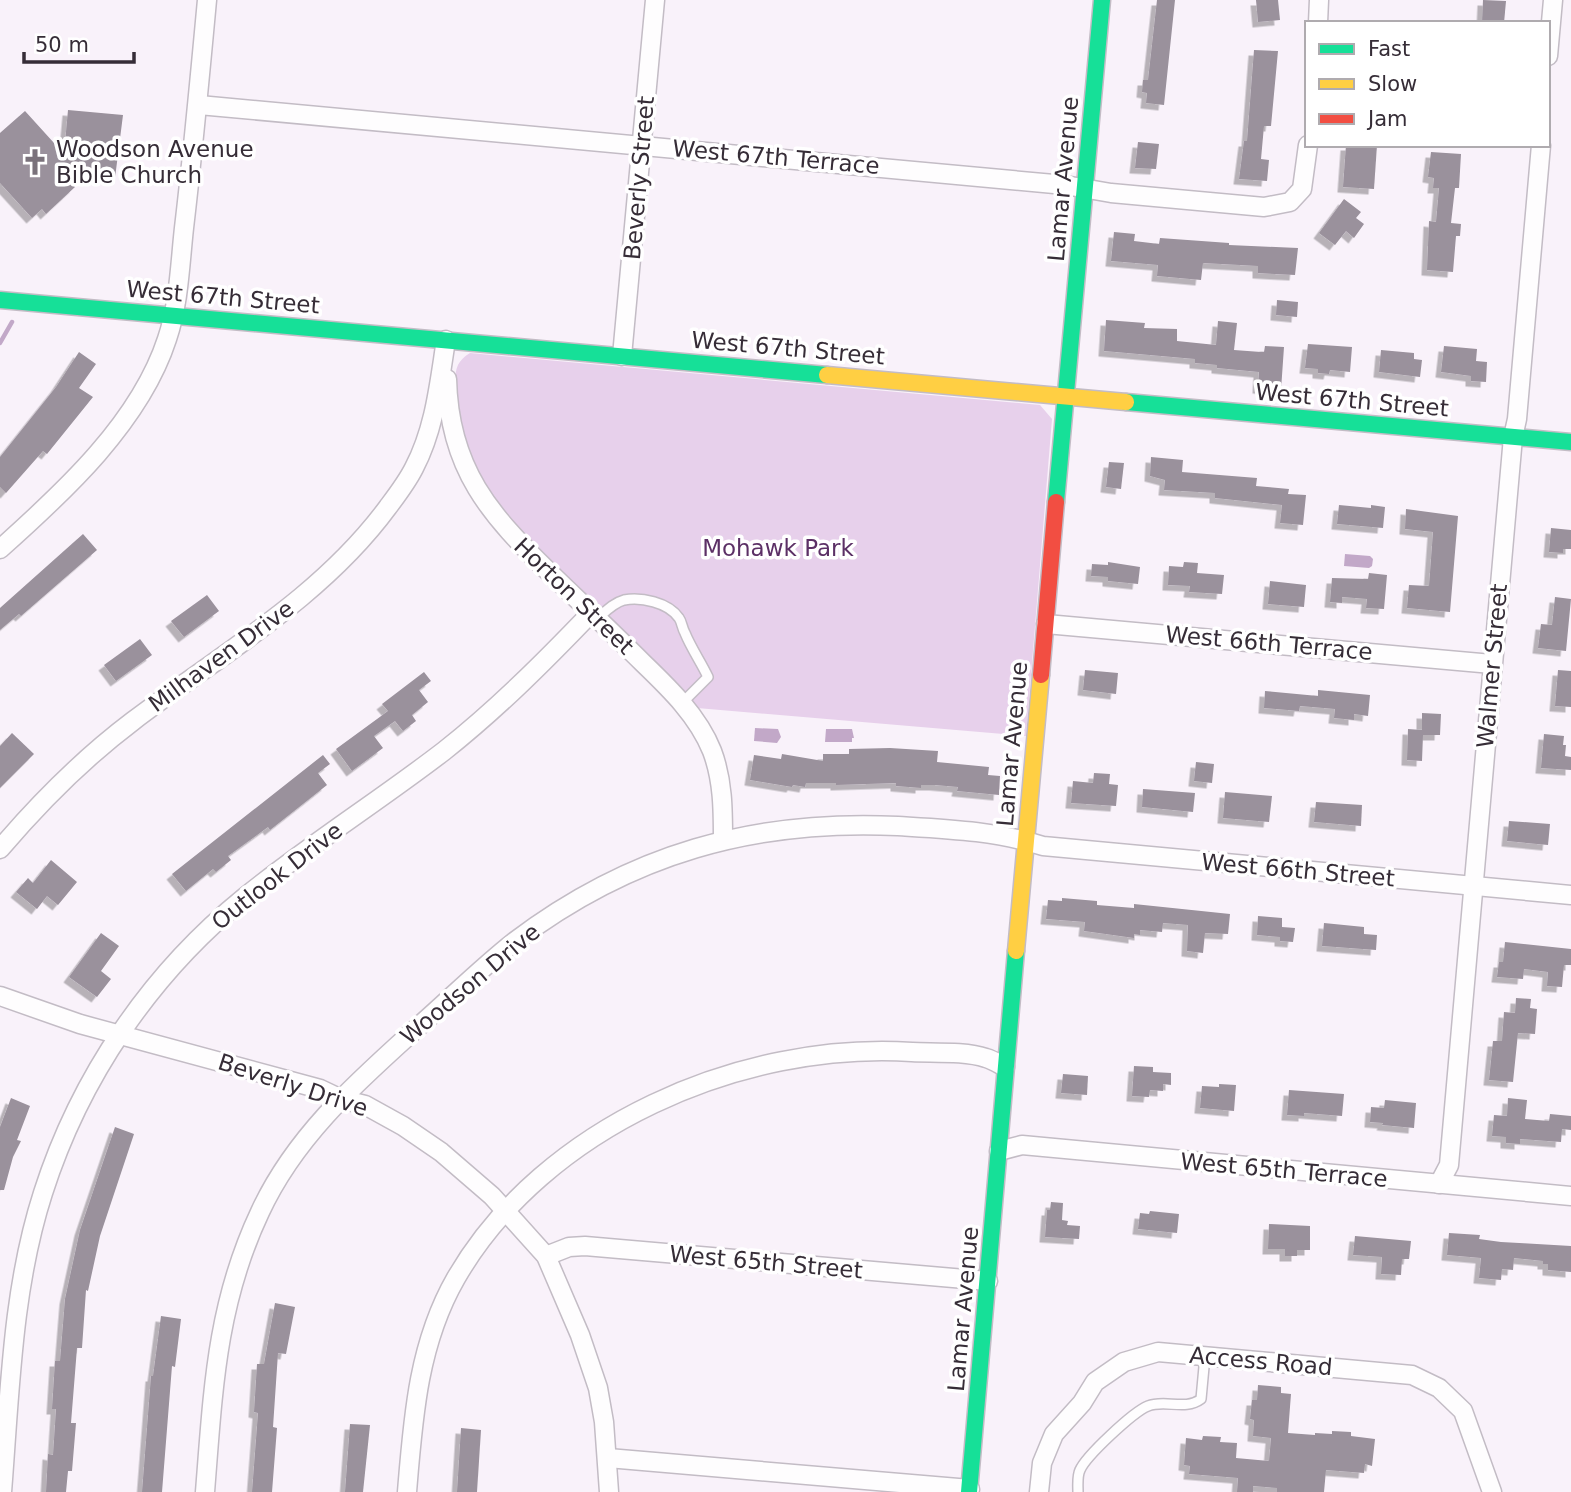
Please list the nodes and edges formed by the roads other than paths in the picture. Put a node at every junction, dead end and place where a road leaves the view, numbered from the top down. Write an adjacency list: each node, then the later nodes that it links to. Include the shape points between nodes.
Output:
1 (207, 0): 8 (street)
2 (655, 0): 9 (street, Beverly Street)
3 (1102, 0): 12 (street, Lamar Avenue)
4 (1319, 0): 6 (street)
5 (1553, 0): 7 (street)
6 (1318, 21)
7 (1550, 34)
8 (199, 105): 9 (street, West 67th Terrace); 14 (street)
9 (642, 145): 12 (street, West 67th Terrace); 16 (street, Beverly Street)
10 (1308, 147): 12 (street, West 67th Terrace, via 1302,189 1290,202 1264,207)
11 (1541, 147): 18 (street, Walmer Street)
12 (1086, 188): 17 (street, Lamar Avenue)
13 (0, 300): 14 (street, West 67th Street)
14 (172, 315): 15 (street, West 67th Street); 22 (street, via 155,368 108,440 75,480)
15 (446, 340): 16 (street, West 67th Street); 20 (street, Milhaven Drive); 21 (street, Horton Street, via 447,392)
16 (622, 356): 17 (street, West 67th Street)
17 (1068, 397): 18 (street, West 67th Street); 24 (street, Lamar Avenue)
18 (1513, 437): 19 (street, West 67th Street); 25 (street, Walmer Street)
19 (1571, 443)
20 (424, 447): 21 (street); 29 (street, Milhaven Drive, via 380,518 325,578 78,766)
21 (457, 448): 23 (street, Horton Street, via 484,502 509,533)
22 (0, 549)
23 (594, 616): 26 (street, Horton Street); 26 (lane, via 623,600 645,600 680,618 708,677); 33 (street, Outlook Drive, via 444,751 246,896 207,930 161,979)
24 (1046, 624): 25 (street, West 66th Terrace); 28 (street, Lamar Avenue)
25 (1492, 664): 30 (street, Walmer Street)
26 (682, 703): 27 (street, Horton Street, via 718,768)
27 (723, 840): 28 (street, Woodson Drive, via 806,826 857,824 1011,835); 35 (street, Woodson Drive, via 650,864 555,913 512,944)
28 (1026, 840): 30 (street, West 66th Street, via 1057,847); 34 (street, Lamar Avenue)
29 (0, 849)
30 (1474, 886): 31 (street, West 66th Street); 37 (street, Walmer Street, via 1449,1166)
31 (1571, 895)
32 (0, 996): 33 (street, Beverly Drive)
33 (120, 1035): 35 (street, Beverly Drive, via 303,1083); 45 (street, Outlook Drive, via 94,1075 58,1149 25,1258)
34 (1005, 1067): 36 (street, Lamar Avenue); 39 (street, via 986,1057 888,1050 824,1054 750,1067 686,1088 604,1131 559,1163)
35 (341, 1099): 39 (street, Beverly Drive, via 365,1105 441,1152); 46 (street, Woodson Drive, via 286,1164 260,1210 236,1270 220,1338)
36 (999, 1152): 37 (street, West 65th Terrace, via 1022,1145); 41 (street, Lamar Avenue)
37 (1439, 1184): 38 (street, West 65th Terrace)
38 (1571, 1196)
39 (506, 1212): 40 (street, Beverly Drive); 47 (street, via 467,1260 433,1326 414,1409)
40 (546, 1256): 41 (street, West 65th Street, via 585,1246); 43 (street, Beverly Drive, via 598,1388)
41 (988, 1281): 44 (street, Lamar Avenue)
42 (1205, 1356): 49 (street, Access Road, via 1158,1352 1125,1362 1095,1382 1054,1434 1042,1463); 50 (lane, via 1201,1399 1193,1405 1150,1405 1130,1417 1085,1461); 51 (street, Access Road, via 1412,1376 1440,1388 1463,1411)
43 (608, 1458): 44 (street); 48 (street, Beverly Drive)
44 (969, 1490)
45 (2, 1492)
46 (205, 1492)
47 (407, 1492)
48 (609, 1492)
49 (1040, 1492)
50 (1077, 1492)
51 (1492, 1492)

